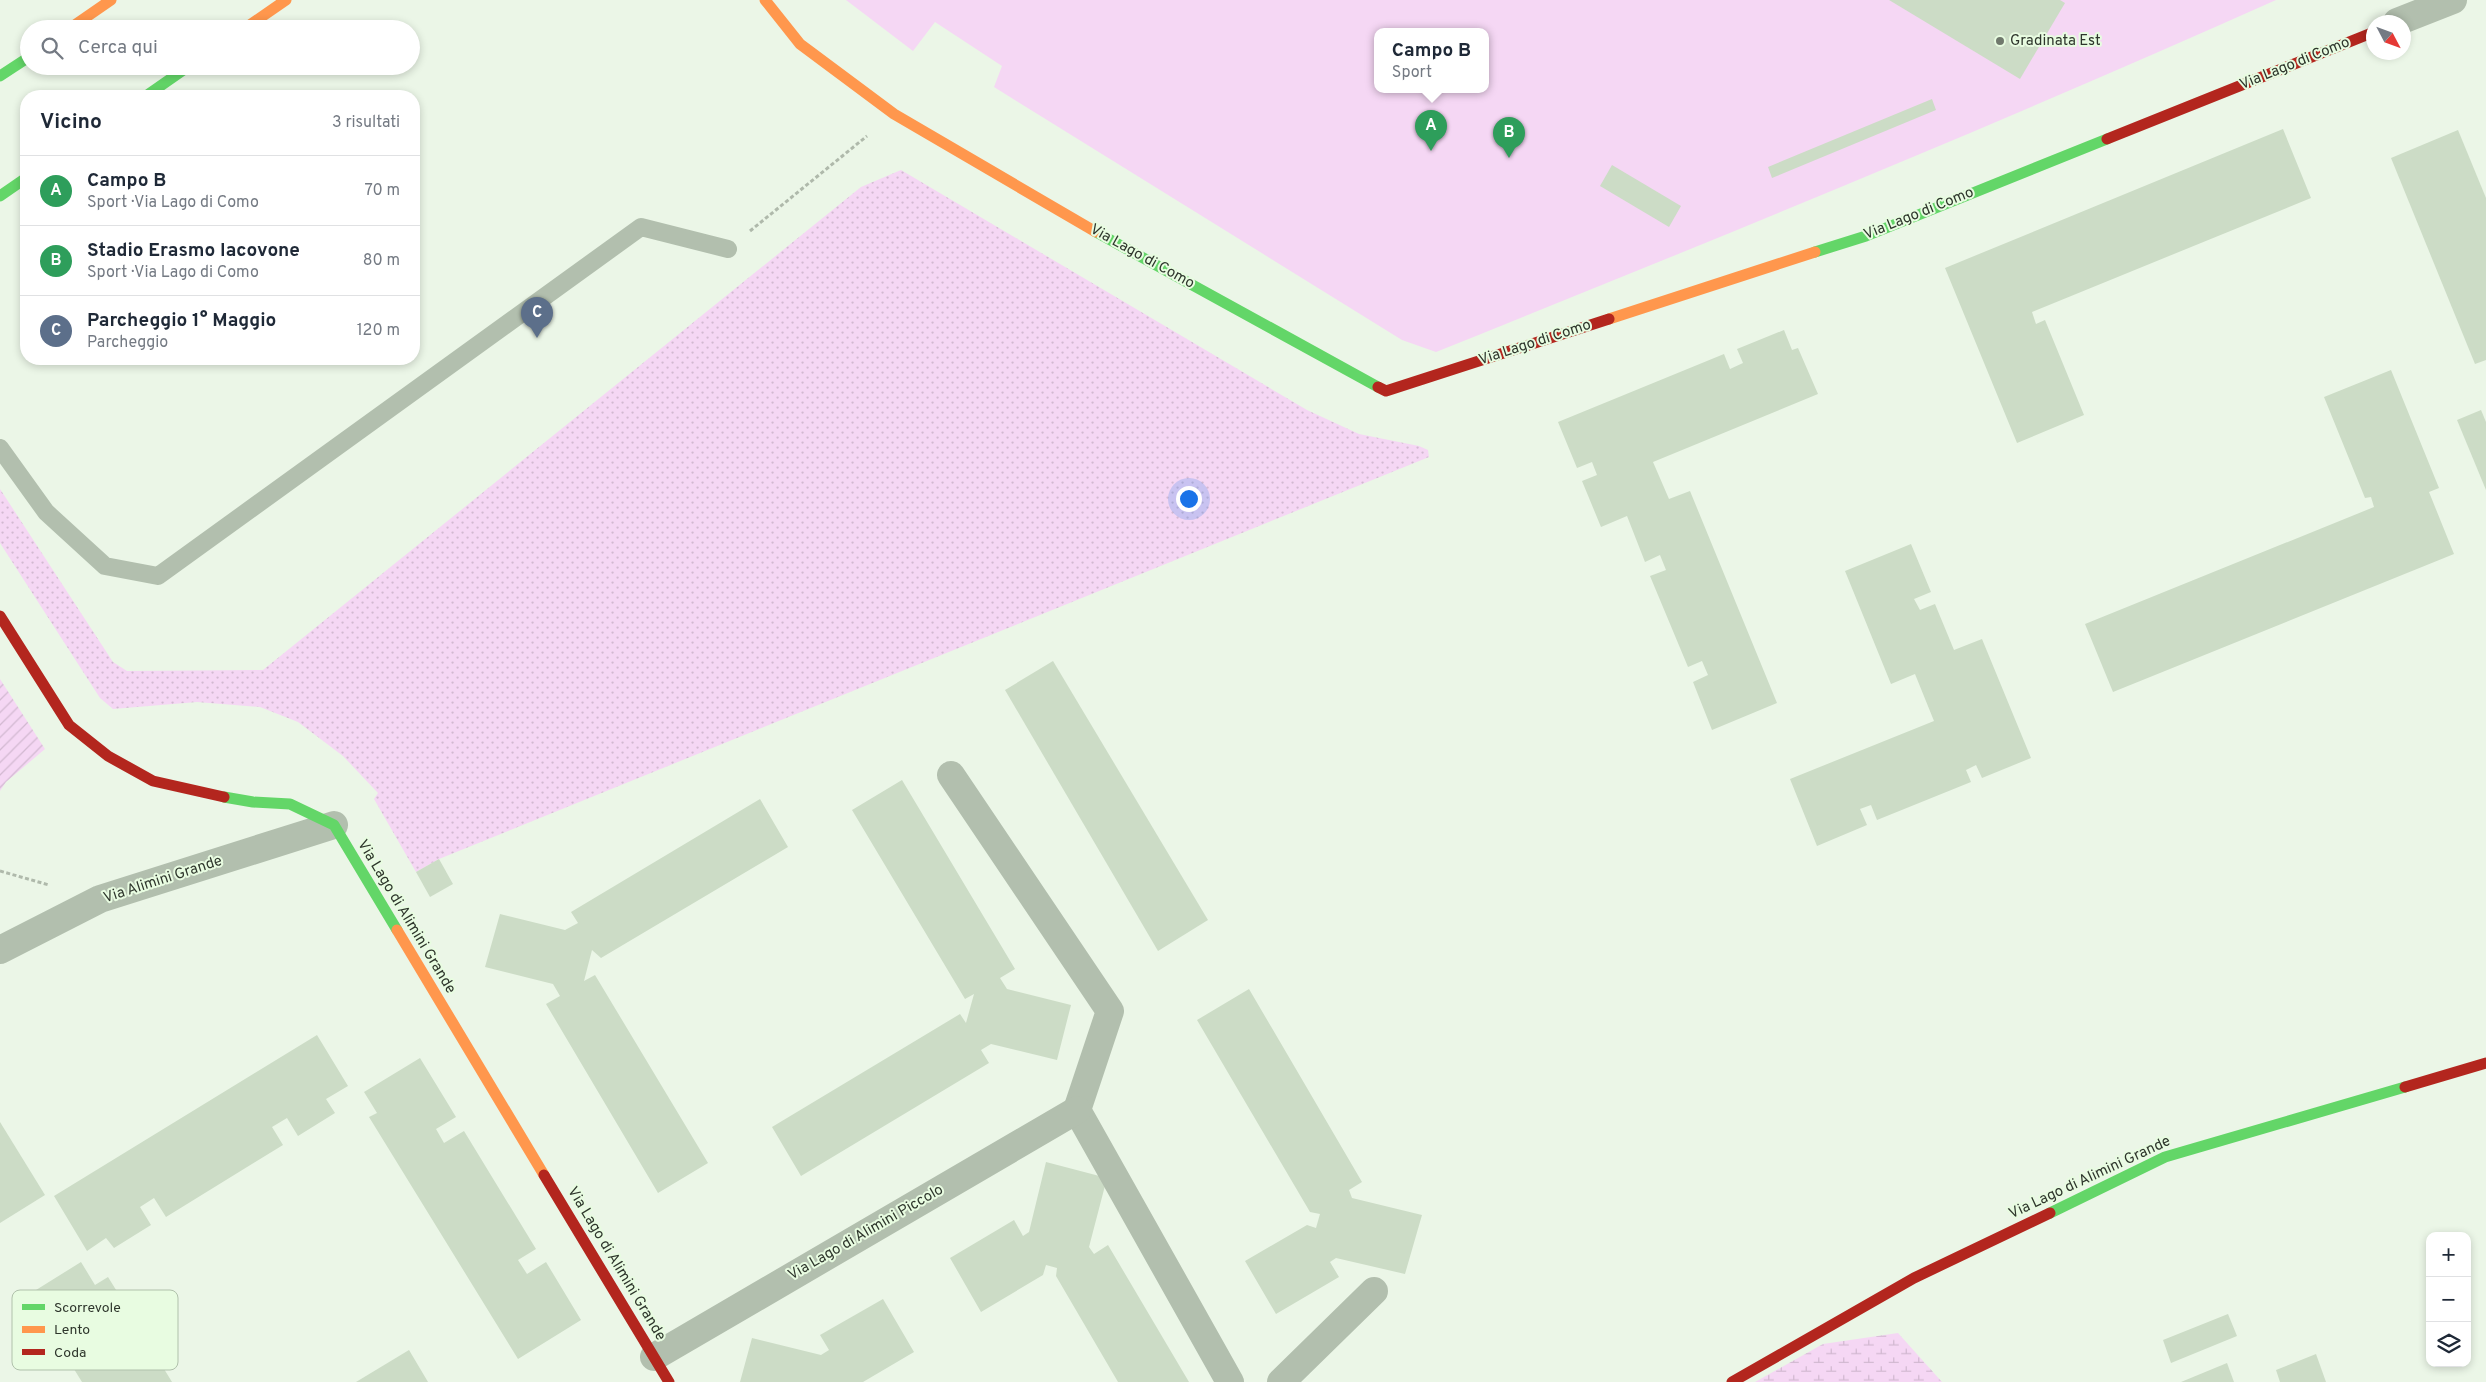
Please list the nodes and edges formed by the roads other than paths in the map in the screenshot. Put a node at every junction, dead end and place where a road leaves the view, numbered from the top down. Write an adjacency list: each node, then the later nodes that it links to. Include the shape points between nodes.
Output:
1 (111, 0): 6 (street)
2 (286, 0): 7 (street)
3 (765, 0): 8 (street, Via Lago di Como, via 800,44 894,114 1122,246 1386,392 1866,236)
4 (2453, 0): 5 (street)
5 (2411, 16)
6 (82, 20)
7 (257, 20)
8 (2366, 35)
9 (20, 62): 11 (street)
10 (176, 75): 12 (street)
11 (0, 76)
12 (155, 90)
13 (20, 182): 14 (street)
14 (0, 196)
15 (728, 249): 16 (lane, via 641,227 158,576 105,566 46,512)
16 (0, 448)
17 (0, 616): 19 (street, via 69,725 108,756 153,781 253,802 290,804)
18 (952, 775): 22 (street, via 1110,1011)
19 (334, 826): 20 (street, Via Alimini Grande, via 100,899); 24 (street, Via Lago di Alimini Grande)
20 (0, 950)
21 (2486, 1063): 28 (street, Via Lago di Alimini Grande, via 2165,1157 1914,1278)
22 (1077, 1110): 24 (street, Via Lago di Alimini Piccolo); 26 (street)
23 (1374, 1291): 27 (street)
24 (654, 1357): 25 (street, Via Lago di Alimini Grande)
25 (669, 1382)
26 (1230, 1382)
27 (1281, 1382)
28 (1732, 1382)

